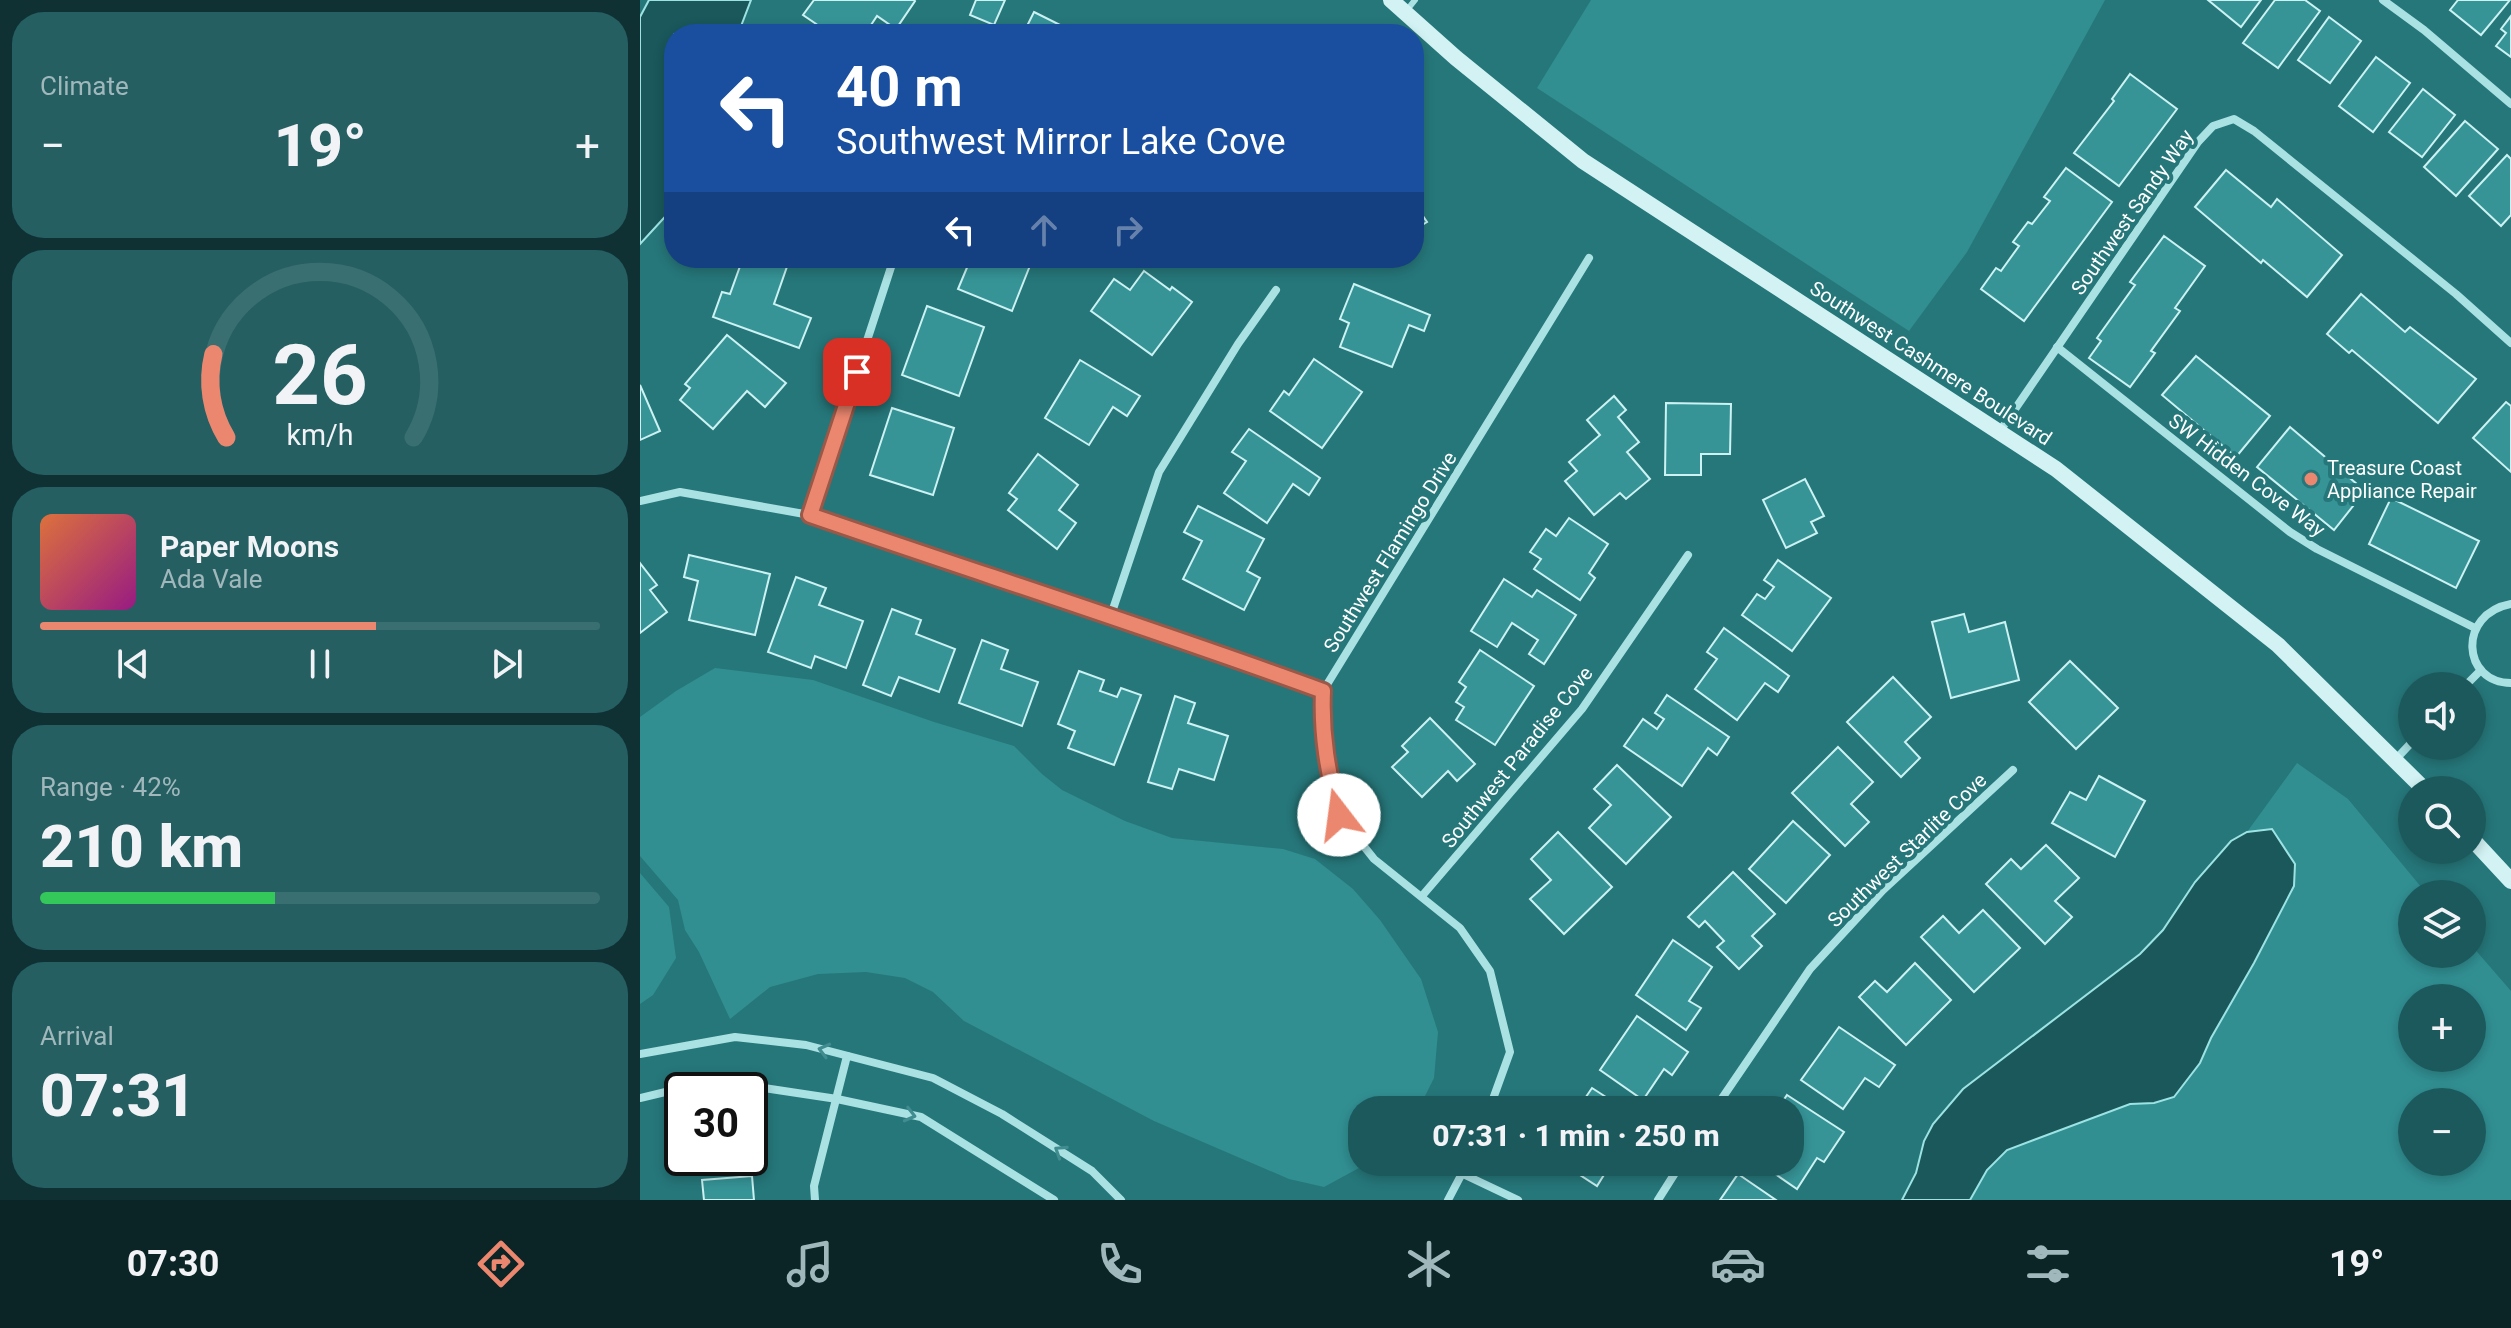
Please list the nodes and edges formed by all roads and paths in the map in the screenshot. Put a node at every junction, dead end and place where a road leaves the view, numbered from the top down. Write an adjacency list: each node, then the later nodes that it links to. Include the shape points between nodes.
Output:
1 (1391, 0): 3 (street, Southwest Cashmere Boulevard)
2 (2383, 0): 4 (street)
3 (1410, 6): 10 (street, Southwest Cashmere Boulevard, via 1456,58 1583,161)
4 (2511, 104)
5 (1589, 258): 19 (street, Southwest Flamingo Drive)
6 (891, 268): 12 (street)
7 (1276, 290): 15 (street, via 1159,472)
8 (2511, 343): 9 (street, Southwest Sandy Way, via 2234,119 2213,126 2198,142)
9 (2057, 347): 10 (street, Southwest Sandy Way); 16 (street, SW Hidden Cove Way, via 2290,532)
10 (2000, 431): 20 (street, Southwest Cashmere Boulevard, via 2056,469 2278,645)
11 (640, 501): 12 (street, via 680,492)
12 (810, 515): 15 (street)
13 (1688, 555): 25 (street, Southwest Paradise Cove, via 1582,709)
14 (2511, 604): 16 (street, via 2485,615)
15 (1110, 618): 19 (street)
16 (2475, 628): 17 (street, via 2474,659)
17 (2481, 670): 18 (street)
18 (2511, 683)
19 (1323, 691): 25 (street, via 1326,765 1339,815 1374,859)
20 (2396, 759): 22 (street, Southwest Cashmere Boulevard)
21 (2013, 770): 29 (street, Southwest Starlite Cove, via 1883,890 1810,969)
22 (2412, 776)
23 (2486, 854): 24 (street)
24 (2511, 881)
25 (1422, 896): 28 (street, via 1460,928 1490,971 1510,1052)
26 (640, 1054): 27 (street, one-way to 26, via 735,1037)
27 (847, 1056): 31 (street); 37 (street, one-way to 27, via 1092,1171 1002,1114 933,1078)
28 (1494, 1096)
29 (1724, 1096)
30 (640, 1098): 31 (street, via 682,1088 764,1088)
31 (837, 1099): 35 (street); 36 (street, one-way to 36, via 921,1117)
32 (1462, 1176): 38 (street)
33 (1467, 1176): 39 (street)
34 (1673, 1176): 40 (street)
35 (815, 1200)
36 (1054, 1200)
37 (1121, 1200)
38 (1448, 1200)
39 (1518, 1200)
40 (1658, 1200)

